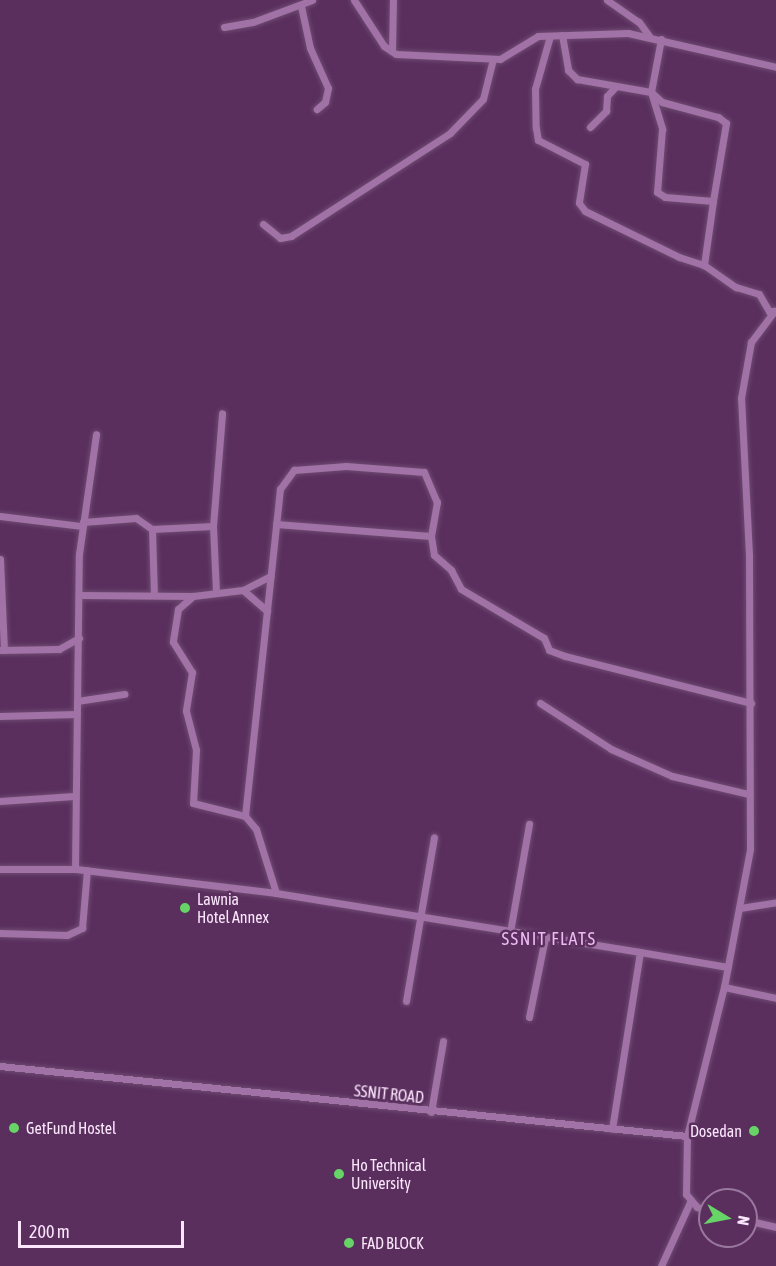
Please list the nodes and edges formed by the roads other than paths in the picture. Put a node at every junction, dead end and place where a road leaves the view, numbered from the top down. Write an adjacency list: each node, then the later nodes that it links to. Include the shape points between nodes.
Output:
1 (312, 0): 5 (street)
2 (354, 0): 11 (street, via 384,46)
3 (393, 0): 11 (street)
4 (607, 0): 9 (street, via 639,22)
5 (301, 6): 6 (street); 16 (street, via 310,48 328,87 325,102)
6 (224, 27)
7 (562, 35): 8 (street); 9 (street); 14 (street, via 568,70 576,79)
8 (550, 36): 12 (street, via 538,36 505,57); 20 (street, via 535,89 538,140 585,164 579,203 585,211 679,257)
9 (649, 36): 10 (street)
10 (661, 39): 13 (street); 15 (street)
11 (392, 51): 12 (street, via 436,58 470,55)
12 (493, 59): 19 (street, via 483,99 450,133 297,233 280,238)
13 (776, 67)
14 (615, 87): 15 (street); 17 (street, via 607,96 606,111)
15 (651, 92): 18 (street, via 662,129 657,192 665,197); 18 (street, via 662,102 726,123)
16 (317, 110)
17 (590, 127)
18 (713, 201): 20 (street)
19 (263, 224)
20 (704, 265): 21 (street, via 736,287 759,294 767,309)
21 (775, 311): 43 (street, via 751,342 741,399)
22 (222, 413): 27 (street)
23 (96, 434): 25 (street)
24 (0, 516): 25 (street)
25 (83, 524): 28 (street, via 136,518); 35 (street)
26 (276, 524): 29 (street); 29 (street, via 280,489 294,470 346,466 405,469 424,472 432,486 436,523); 31 (street)
27 (213, 526): 28 (street); 33 (street)
28 (152, 529): 34 (street)
29 (431, 536): 43 (street, via 435,555 451,570 461,589 544,638 549,650)
30 (0, 559): 39 (street)
31 (271, 576): 32 (street); 37 (street)
32 (243, 590): 33 (street); 37 (street)
33 (216, 592): 36 (street)
34 (154, 595): 35 (street); 36 (street)
35 (80, 596): 38 (street)
36 (193, 596): 49 (street, via 178,609 173,642 192,672 186,711 195,750 193,803)
37 (267, 611): 49 (street)
38 (79, 638): 39 (street, via 58,649); 41 (street)
39 (2, 650)
40 (124, 694): 41 (street)
41 (77, 701): 44 (street)
42 (540, 703): 46 (street, via 611,749 672,776)
43 (751, 703): 46 (street)
44 (77, 714): 45 (street); 47 (street)
45 (0, 716)
46 (749, 794): 57 (street, via 750,849)
47 (74, 796): 48 (street); 53 (street)
48 (0, 801)
49 (245, 816): 55 (street, via 256,829)
50 (529, 824): 59 (street)
51 (434, 837): 58 (street)
52 (0, 869): 53 (street)
53 (75, 869): 54 (street)
54 (87, 870): 55 (street); 60 (street, via 82,928 67,935)
55 (276, 893): 58 (street)
56 (776, 902): 57 (street)
57 (740, 908): 63 (street)
58 (419, 919): 59 (street); 66 (street)
59 (510, 932): 61 (street)
60 (0, 933)
61 (545, 938): 62 (street); 67 (street)
62 (640, 952): 63 (street); 71 (street)
63 (728, 967): 64 (street)
64 (724, 987): 65 (street); 72 (street)
65 (776, 998)
66 (406, 1000)
67 (529, 1017)
68 (443, 1041): 70 (street)
69 (0, 1066): 70 (street, SSNIT ROAD)
70 (431, 1112): 71 (street, SSNIT ROAD)
71 (612, 1129): 72 (street, SSNIT ROAD)
72 (687, 1136): 73 (street, via 684,1180)
73 (690, 1202): 74 (street); 77 (street)
74 (698, 1206)
75 (758, 1223): 76 (street)
76 (776, 1227)
77 (661, 1266)

